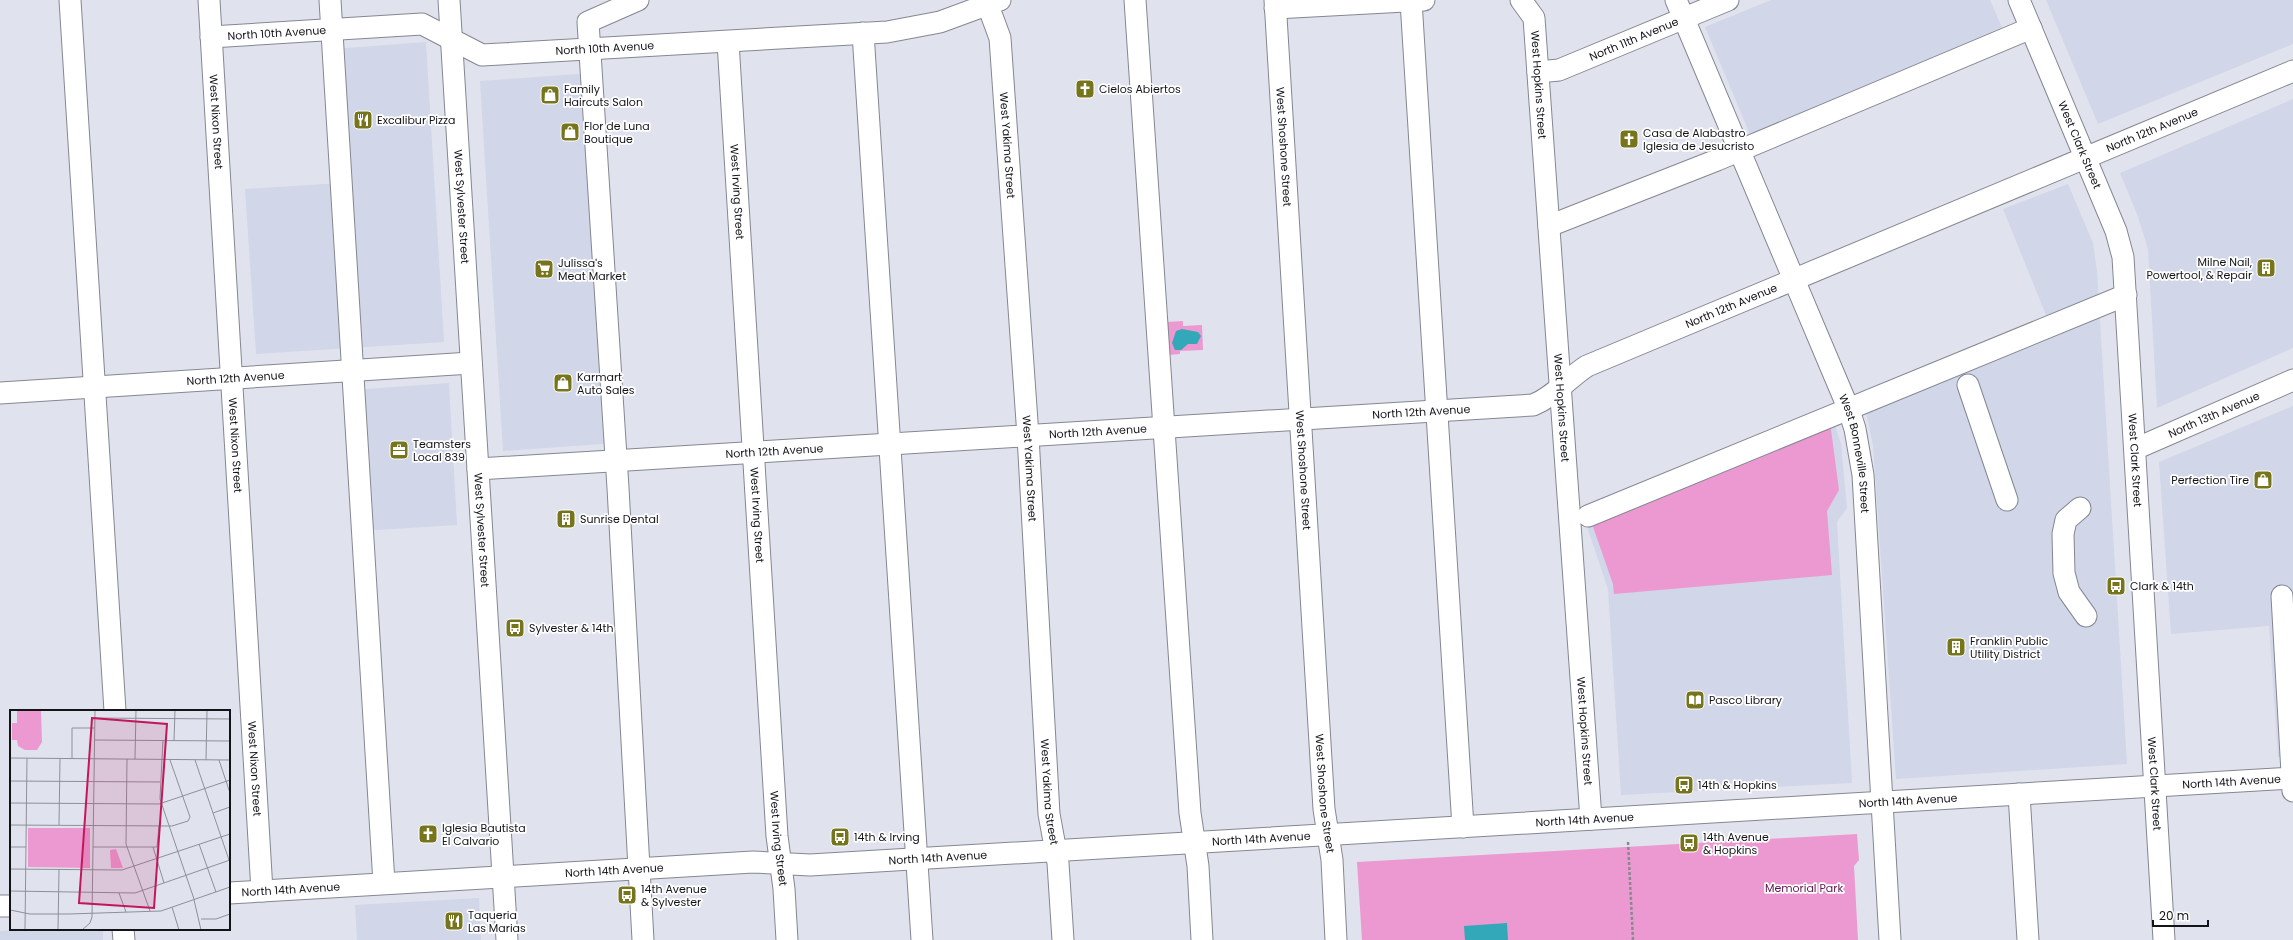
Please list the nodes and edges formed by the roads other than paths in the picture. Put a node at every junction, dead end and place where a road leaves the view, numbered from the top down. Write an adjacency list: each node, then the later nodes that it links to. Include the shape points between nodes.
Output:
1 (70, 0): 33 (street)
2 (209, 0): 17 (street, West Nixon Street)
3 (330, 0): 15 (street)
4 (449, 0): 18 (street, West Sylvester Street)
5 (638, 0): 20 (street, via 588,22)
6 (1135, 0): 39 (street)
7 (1417, 0): 12 (street); 37 (street)
8 (1521, 0): 22 (street, West Hopkins Street, via 1534,18)
9 (1728, 0): 13 (street, North 11th Avenue)
10 (2019, 0): 14 (street, West Clark Street)
11 (991, 2): 16 (street, North 10th Avenue, via 924,26); 40 (street, West Yakima Street, via 1000,38)
12 (1275, 4): 38 (street, West Shoshone Street)
13 (1680, 9): 22 (street, North 11th Avenue, via 1559,70); 23 (street, West Bonneville Street)
14 (2031, 28): 23 (street); 24 (street, West Clark Street)
15 (331, 30): 17 (street, North 10th Avenue); 18 (street, North 10th Avenue, via 422,24); 29 (street)
16 (863, 34): 19 (street, North 10th Avenue); 41 (street)
17 (211, 37): 30 (street, West Nixon Street)
18 (452, 40): 20 (street, North 10th Avenue, via 482,56); 28 (street, West Sylvester Street)
19 (728, 42): 20 (street, North 10th Avenue); 43 (street, West Irving Street)
20 (589, 50): 44 (street)
21 (2293, 71): 24 (street, North 12th Avenue)
22 (1538, 72): 25 (street, West Hopkins Street)
23 (1739, 149): 25 (street); 26 (street, West Bonneville Street)
24 (2085, 158): 26 (street, North 12th Avenue); 27 (street, West Clark Street, via 2120,243)
25 (1549, 226): 34 (street, West Hopkins Street)
26 (1794, 280): 34 (street, North 12th Avenue, via 1587,366); 36 (street, West Bonneville Street)
27 (2126, 295): 36 (street); 42 (street, West Clark Street)
28 (472, 363): 29 (street, North 12th Avenue); 45 (street, West Sylvester Street)
29 (352, 370): 30 (street, North 12th Avenue); 65 (street)
30 (232, 378): 33 (street, North 12th Avenue); 66 (street, West Nixon Street)
31 (2293, 380): 42 (street, North 13th Avenue)
32 (1968, 385): 46 (street)
33 (95, 387): 35 (street, North 12th Avenue); 51 (street)
34 (1560, 389): 37 (street, North 12th Avenue, via 1532,405); 56 (street, West Hopkins Street)
35 (0, 393)
36 (1849, 410): 48 (street); 55 (street, West Bonneville Street, via 1857,437 1863,475)
37 (1437, 412): 38 (street, North 12th Avenue); 57 (street)
38 (1300, 420): 39 (street, North 12th Avenue); 58 (street, West Shoshone Street, via 1324,809)
39 (1164, 428): 40 (street, North 12th Avenue); 59 (street, via 1190,813)
40 (1028, 436): 41 (street, North 12th Avenue); 60 (street, West Yakima Street, via 1049,814)
41 (889, 444): 43 (street, North 12th Avenue); 61 (street)
42 (2134, 449): 53 (street, West Clark Street)
43 (753, 453): 44 (street, North 12th Avenue); 62 (street, West Irving Street, via 777,836)
44 (616, 461): 45 (street, North 12th Avenue); 63 (street)
45 (478, 469): 64 (street, West Sylvester Street)
46 (2007, 500)
47 (2080, 508): 50 (street, via 2066,520 2063,534 2064,573 2069,592)
48 (1588, 516)
49 (2282, 596): 52 (street)
50 (2086, 616)
51 (115, 710)
52 (2293, 783): 53 (street, North 14th Avenue)
53 (2155, 786): 54 (street, North 14th Avenue); 79 (street, West Clark Street)
54 (2019, 794): 55 (street, North 14th Avenue); 78 (street)
55 (1882, 802): 56 (street, North 14th Avenue); 77 (street, West Bonneville Street)
56 (1591, 819): 57 (street, North 14th Avenue)
57 (1462, 827): 58 (street, North 14th Avenue)
58 (1329, 835): 59 (street, North 14th Avenue); 76 (street, West Shoshone Street)
59 (1195, 843): 60 (street, North 14th Avenue); 75 (street)
60 (1056, 851): 61 (street, North 14th Avenue); 74 (street, West Yakima Street)
61 (917, 859): 62 (street, North 14th Avenue, via 810,865); 73 (street)
62 (781, 863): 63 (street, North 14th Avenue, via 753,862); 72 (street, West Irving Street)
63 (638, 869): 64 (street, North 14th Avenue); 71 (street)
64 (503, 876): 65 (street, North 14th Avenue); 70 (street, West Sylvester Street)
65 (384, 884): 66 (street, North 14th Avenue)
66 (262, 891): 67 (street, North 14th Avenue)
67 (230, 893)
68 (123, 930): 69 (street)
69 (124, 940)
70 (507, 940)
71 (643, 940)
72 (787, 940)
73 (922, 940)
74 (1063, 940)
75 (1202, 940)
76 (1336, 940)
77 (1890, 940)
78 (2028, 940)
79 (2164, 940)

